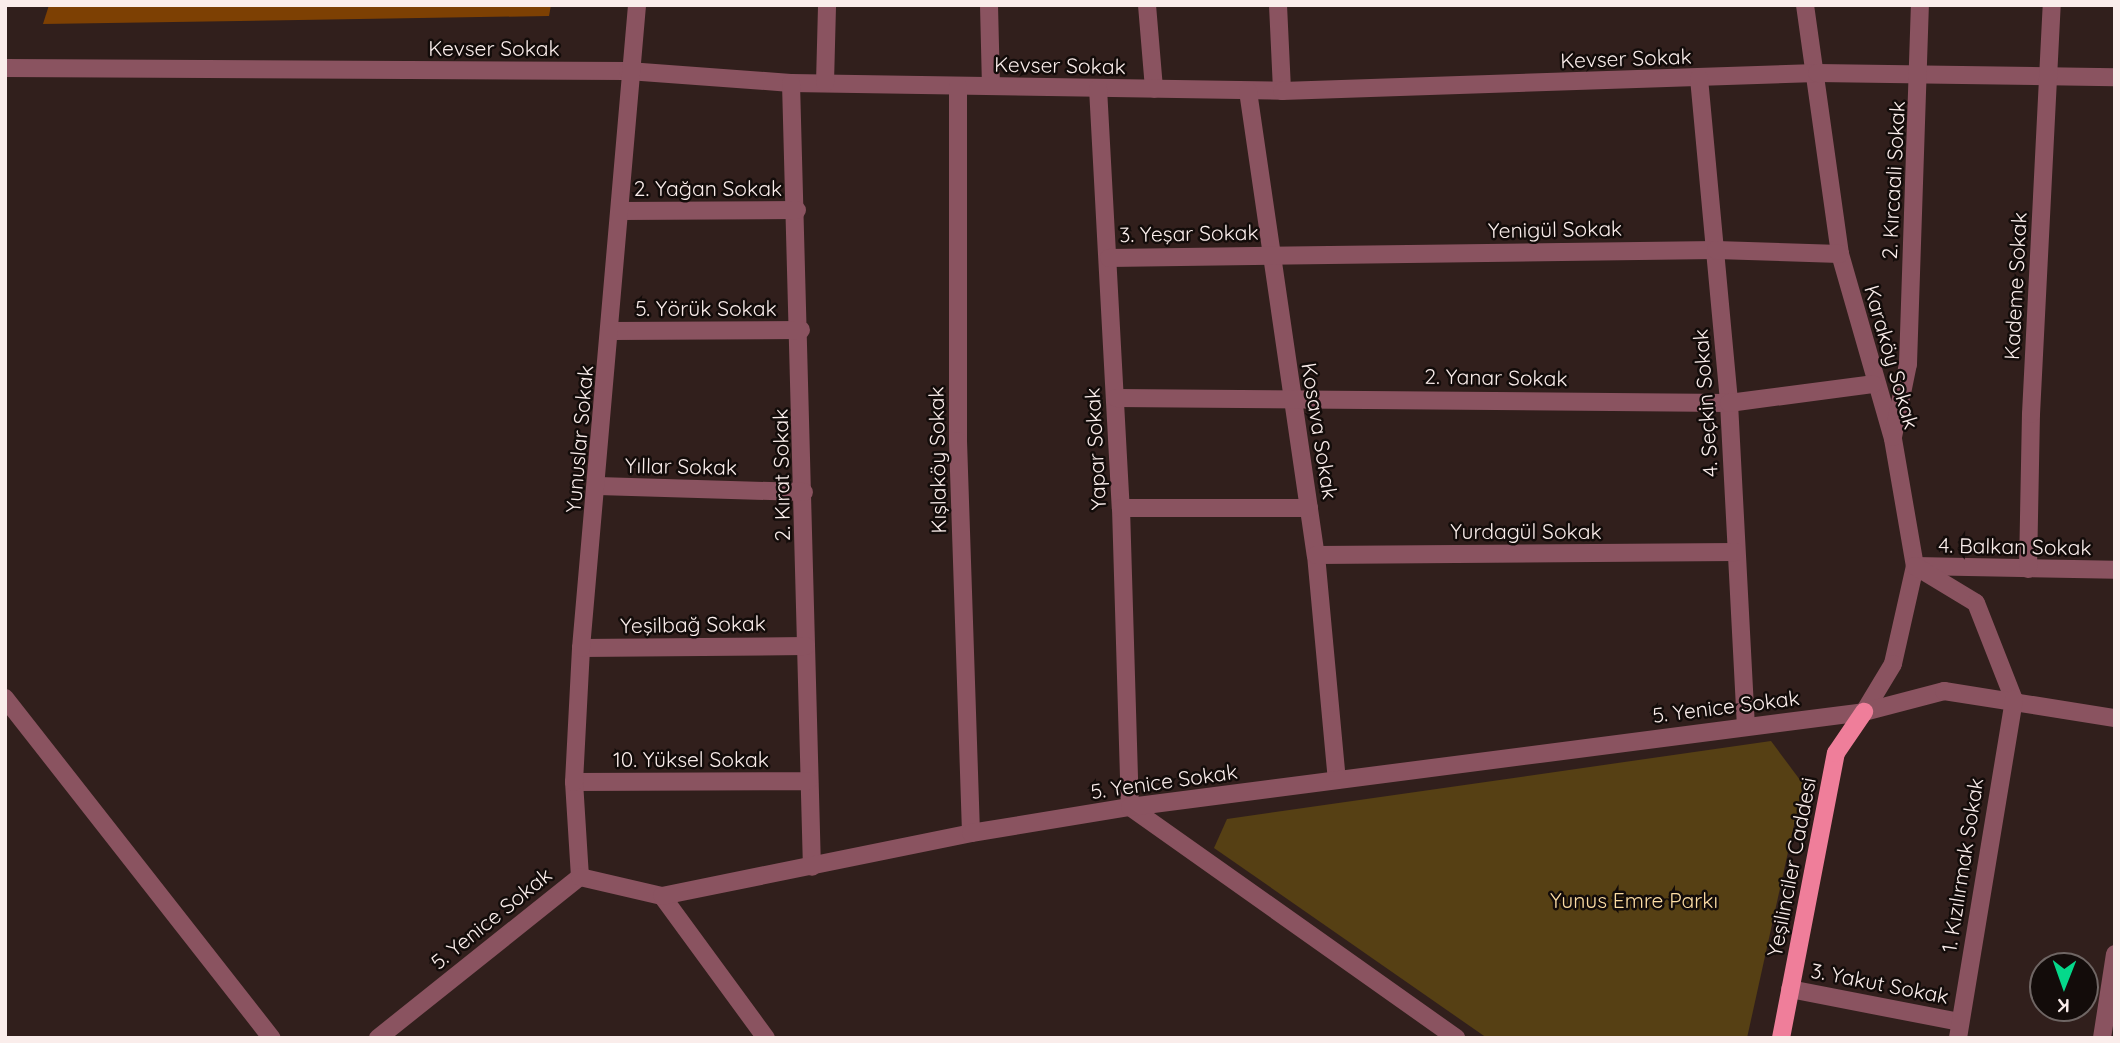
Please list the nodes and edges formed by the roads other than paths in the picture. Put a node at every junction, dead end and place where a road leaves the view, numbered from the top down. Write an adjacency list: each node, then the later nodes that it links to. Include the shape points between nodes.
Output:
1 (638, 5): 10 (street, Yunuslar Sokak)
2 (827, 5): 17 (street)
3 (989, 5): 19 (street)
4 (1146, 5): 21 (street)
5 (1278, 5): 23 (street)
6 (1805, 5): 12 (street, Karaköy Sokak)
7 (1920, 5): 11 (street, 2. Kırcaali Sokak)
8 (2052, 5): 13 (street, Kademe Sokak)
9 (5, 68): 10 (street, Kevser Sokak)
10 (628, 71): 16 (street, Kevser Sokak); 25 (street, Yunuslar Sokak)
11 (1921, 72): 12 (street, Kevser Sokak); 13 (street, Kevser Sokak); 36 (street, 2. Kırcaali Sokak, via 1908,364)
12 (1817, 73): 15 (street, Kevser Sokak); 28 (street, Karaköy Sokak)
13 (2050, 74): 14 (street, Kevser Sokak); 44 (street, Kademe Sokak, via 2031,414)
14 (2115, 77)
15 (1699, 78): 23 (street, Kevser Sokak); 26 (street, 4. Seçkin Sokak)
16 (791, 83): 17 (street, Kevser Sokak); 24 (street, 2. Kırat Sokak)
17 (825, 83): 18 (street, Kevser Sokak)
18 (958, 86): 19 (street, Kevser Sokak); 57 (street, Kışlaköy Sokak, via 958,441)
19 (991, 86): 20 (street, Kevser Sokak)
20 (1098, 88): 21 (street, Kevser Sokak); 29 (street, Yapar Sokak)
21 (1154, 89): 22 (street, Kevser Sokak)
22 (1248, 91): 23 (street, Kevser Sokak); 27 (street, Kosava Sokak)
23 (1282, 91)
24 (797, 210): 25 (street, 2. Yağan Sokak); 30 (street, 2. Kırat Sokak)
25 (621, 211): 31 (street, Yunuslar Sokak)
26 (1716, 250): 27 (street, Yenigül Sokak); 28 (street, Yenigül Sokak); 35 (street, 4. Seçkin Sokak)
27 (1271, 254): 29 (street, 3. Yeşar Sokak); 33 (street, Kosava Sokak)
28 (1840, 254): 32 (street, Karaköy Sokak)
29 (1109, 258): 34 (street, Yapar Sokak)
30 (801, 330): 31 (street, 5. Yörük Sokak); 38 (street, 2. Kırat Sokak)
31 (611, 331): 37 (street, Yunuslar Sokak)
32 (1873, 384): 35 (street, 2. Yanar Sokak); 36 (street, Karaköy Sokak)
33 (1291, 397): 34 (street, 2. Yanar Sokak); 35 (street, 2. Yanar Sokak); 40 (street, Kosava Sokak)
34 (1116, 398): 39 (street, Yapar Sokak)
35 (1729, 403): 41 (street, 4. Seçkin Sokak)
36 (1893, 439): 43 (street, Karaköy Sokak)
37 (598, 486): 38 (street, Yıllar Sokak); 47 (street, Yunuslar Sokak)
38 (804, 492): 46 (street, 2. Kırat Sokak)
39 (1121, 508): 40 (street); 56 (street, Yapar Sokak)
40 (1309, 508): 42 (street, Kosava Sokak)
41 (1736, 552): 42 (street, Yurdagül Sokak); 52 (street, 4. Seçkin Sokak)
42 (1316, 555): 53 (street, Kosava Sokak)
43 (1914, 566): 44 (street, 4. Balkan Sokak); 49 (street, via 1976,603); 50 (street, Karaköy Sokak, via 1893,664)
44 (2028, 569): 45 (street, 4. Balkan Sokak)
45 (2115, 570)
46 (806, 646): 47 (street, Yeşilbağ Sokak); 54 (street, 2. Kırat Sokak)
47 (581, 648): 55 (street, Yunuslar Sokak)
48 (5, 698): 64 (street)
49 (2014, 700): 50 (street, 5. Yenice Sokak, via 1944,691); 51 (street, 5. Yenice Sokak); 63 (street, 1. Kızılırmak Sokak)
50 (1864, 712): 52 (street, 5. Yenice Sokak); 62 (main road, Yeşilinciler Caddesi, via 1836,753)
51 (2115, 718)
52 (1746, 726): 53 (street, 5. Yenice Sokak)
53 (1337, 780): 56 (street, 5. Yenice Sokak)
54 (808, 781): 55 (street, 10. Yüksel Sokak); 58 (street, 2. Kırat Sokak)
55 (574, 782): 59 (street, Yunuslar Sokak)
56 (1130, 807): 57 (street, 5. Yenice Sokak); 67 (street)
57 (971, 833): 58 (street, 5. Yenice Sokak)
58 (812, 867): 60 (street, 5. Yenice Sokak)
59 (580, 877): 60 (street, 5. Yenice Sokak); 65 (street, 5. Yenice Sokak)
60 (662, 896): 66 (street)
61 (2115, 954): 69 (street)
62 (1790, 989): 63 (street, 3. Yakut Sokak); 68 (main road, Yeşilinciler Caddesi)
63 (1959, 1030)
64 (272, 1038)
65 (378, 1038)
66 (766, 1038)
67 (1456, 1038)
68 (1781, 1038)
69 (2102, 1038)

